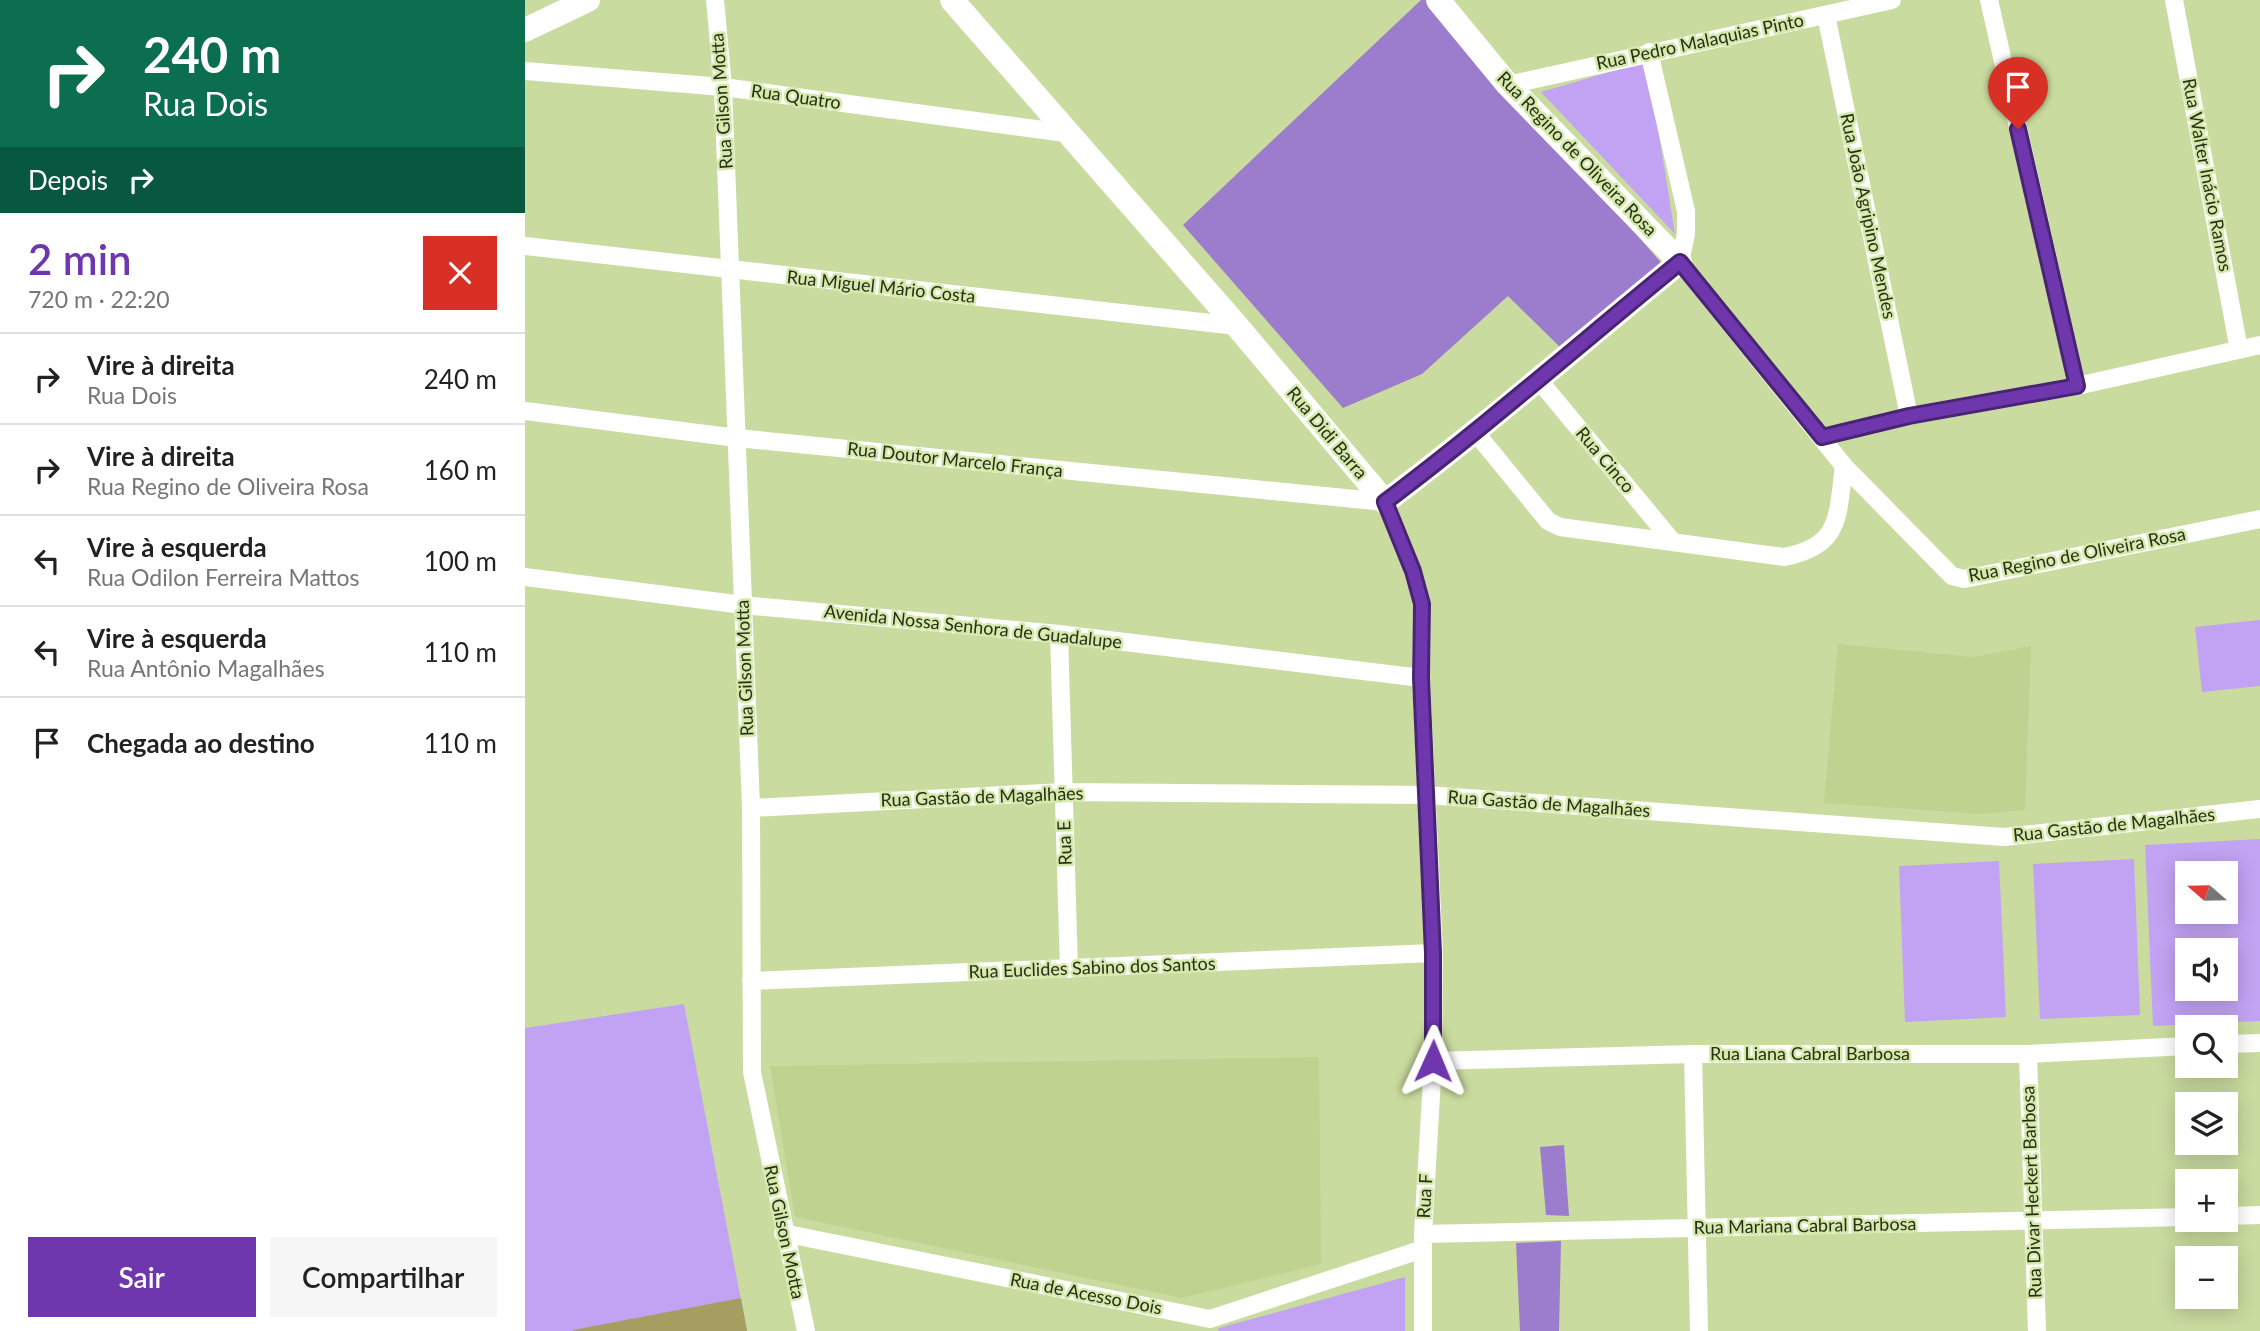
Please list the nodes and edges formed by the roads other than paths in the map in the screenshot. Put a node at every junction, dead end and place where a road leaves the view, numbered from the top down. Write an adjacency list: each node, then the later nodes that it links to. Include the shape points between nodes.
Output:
1 (588, 0): 9 (street)
2 (715, 0): 13 (street, Rua Gilson Motta)
3 (952, 0): 14 (street, Rua Didi Barra)
4 (1438, 0): 12 (street, Rua Regino de Oliveira Rosa)
5 (1892, 0): 8 (street, Rua Pedro Malaquias Pinto)
6 (1989, 0): 22 (street)
7 (2174, 0): 20 (street, Rua Walter Inácio Ramos)
8 (1826, 15): 10 (street, Rua Pedro Malaquias Pinto); 24 (street, Rua João Agripino Mendes)
9 (525, 30)
10 (1649, 52): 12 (street, Rua Pedro Malaquias Pinto); 16 (street, via 1686,211)
11 (525, 71): 13 (street, Rua Quatro)
12 (1508, 85): 16 (street, Rua Regino de Oliveira Rosa)
13 (723, 87): 14 (street, Rua Quatro); 17 (street, Rua Gilson Motta)
14 (1066, 133): 18 (street, Rua Didi Barra)
15 (525, 246): 17 (street, Rua Miguel Mário Costa)
16 (1680, 262): 21 (street); 26 (street, Rua Regino de Oliveira Rosa)
17 (731, 270): 18 (street, Rua Miguel Mário Costa); 27 (street, Rua Gilson Motta)
18 (1237, 326): 29 (street, Rua Didi Barra)
19 (2260, 345): 20 (street)
20 (2239, 350): 22 (street)
21 (1537, 378): 25 (street); 31 (street, Rua Cinco)
22 (2077, 386): 24 (street)
23 (525, 411): 27 (street, Rua Doutor Marcelo França)
24 (1909, 416): 26 (street)
25 (1476, 433): 29 (street); 31 (street, via 1548,521 1560,527)
26 (1822, 437): 28 (street, Rua Regino de Oliveira Rosa)
27 (737, 438): 29 (street, Rua Doutor Marcelo França); 33 (street, Rua Gilson Motta)
28 (1844, 466): 30 (street, Rua Regino de Oliveira Rosa, via 1952,576 1964,579); 31 (street, via 1835,527 1808,552 1784,557)
29 (1385, 502): 35 (street, Rua Didi Barra, via 1422,604)
30 (2260, 519)
31 (1673, 542)
32 (525, 576): 33 (street, Avenida Nossa Senhora de Guadalupe)
33 (743, 606): 34 (street, Avenida Nossa Senhora de Guadalupe); 38 (street, Rua Gilson Motta)
34 (1059, 634): 35 (street, Avenida Nossa Senhora de Guadalupe); 36 (street, Rua E)
35 (1421, 678): 37 (street, Rua Didi Barra)
36 (1064, 792): 37 (street, Rua Gastão de Magalhães); 38 (street, Rua Gastão de Magalhães); 41 (street, Rua E)
37 (1427, 795): 39 (street, Rua Gastão de Magalhães, via 2004,837); 40 (street, Rua Didi Barra)
38 (751, 808): 42 (street, Rua Gilson Motta)
39 (2260, 809)
40 (1433, 953): 41 (street, Rua Euclides Sabino dos Santos); 48 (street, Rua Didi Barra)
41 (1069, 969): 42 (street, Rua Euclides Sabino dos Santos)
42 (751, 981): 54 (street, Rua Gilson Motta, via 752,1072)
43 (2260, 1043): 44 (street)
44 (2238, 1044)
45 (2175, 1047): 47 (street, Rua Liana Cabral Barbosa)
46 (1693, 1054): 47 (street, Rua Liana Cabral Barbosa); 48 (street, Rua Liana Cabral Barbosa); 53 (street)
47 (2028, 1054): 52 (street, Rua Divar Heckert Barbosa)
48 (1433, 1061): 55 (street, Rua F)
49 (2260, 1215): 50 (street)
50 (2238, 1216)
51 (2175, 1217): 52 (street, Rua Mariana Cabral Barbosa)
52 (2035, 1222): 53 (street, Rua Mariana Cabral Barbosa); 60 (street, Rua Divar Heckert Barbosa)
53 (1696, 1228): 55 (street, Rua Mariana Cabral Barbosa); 59 (street)
54 (783, 1233): 56 (street, Rua de Acesso Dois); 57 (street, Rua Gilson Motta)
55 (1423, 1242): 56 (street, Rua de Acesso Dois); 58 (street, Rua F)
56 (1208, 1325)
57 (806, 1331)
58 (1423, 1331)
59 (1699, 1331)
60 (2036, 1331)

